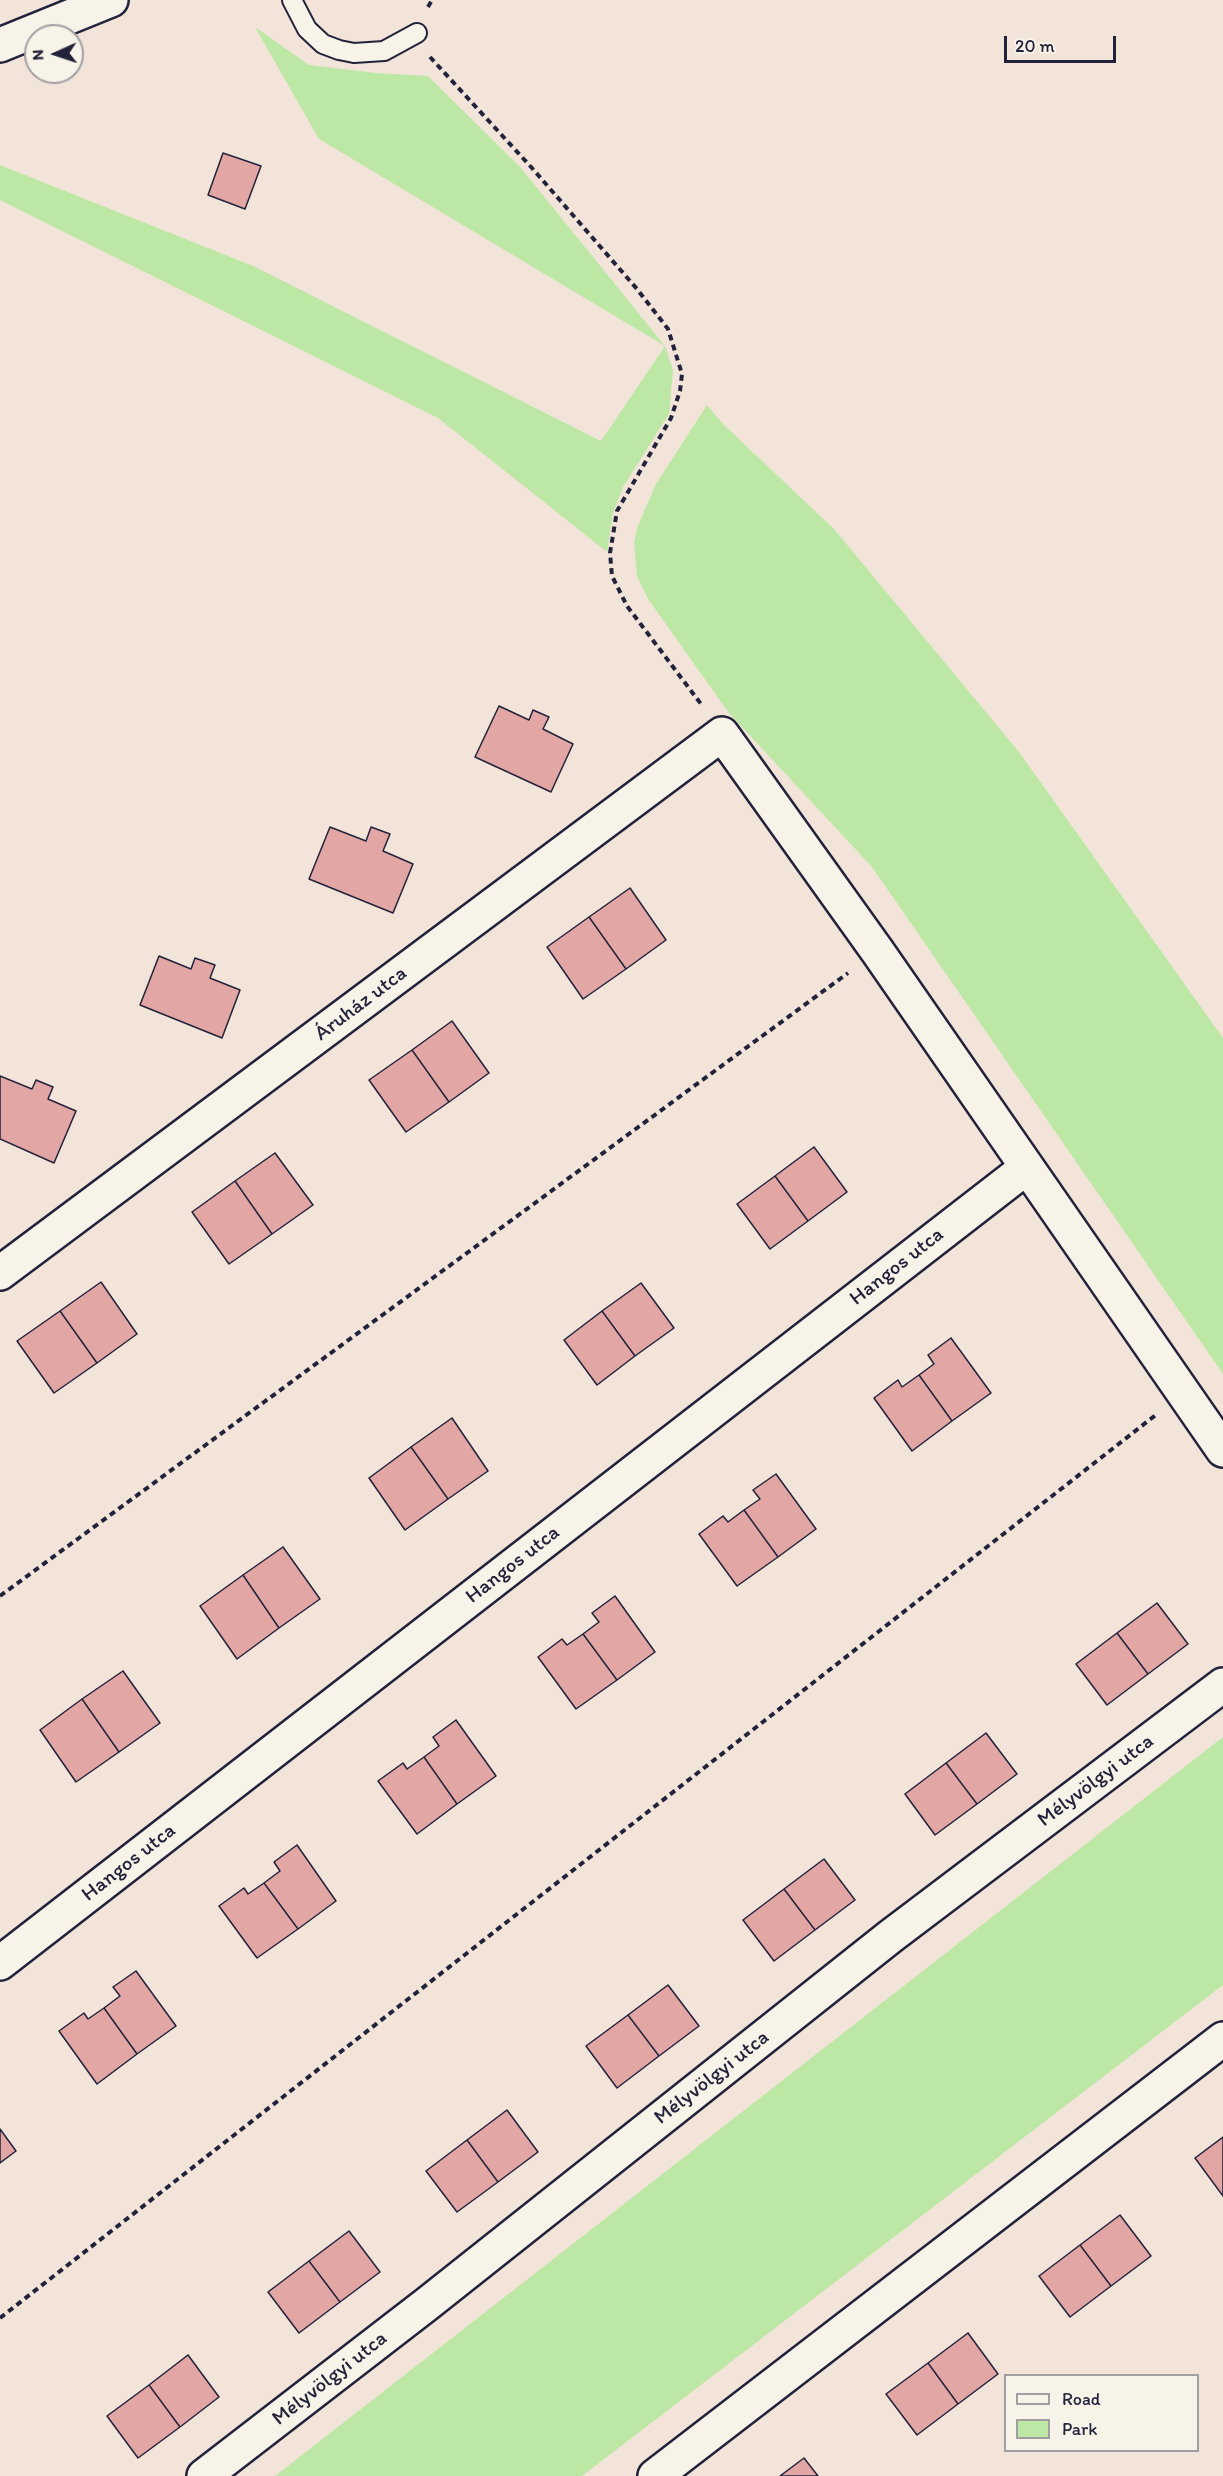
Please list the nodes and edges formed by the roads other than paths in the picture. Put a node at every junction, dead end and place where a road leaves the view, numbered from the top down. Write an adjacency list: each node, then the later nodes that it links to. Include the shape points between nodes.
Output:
1 (111, 0): 4 (street)
2 (292, 0): 3 (lane, via 307,29 323,44 339,50 384,51)
3 (417, 33)
4 (0, 45)
5 (1026, 1168): 6 (street, Áruház utca, via 722,734); 7 (street); 9 (street, Hangos utca)
6 (0, 1273)
7 (1223, 1450)
8 (1223, 1685): 11 (street, Mélyvölgyi utca, via 891,1936)
9 (0, 1963)
10 (1223, 2039): 12 (street)
11 (204, 2476)
12 (656, 2476)

